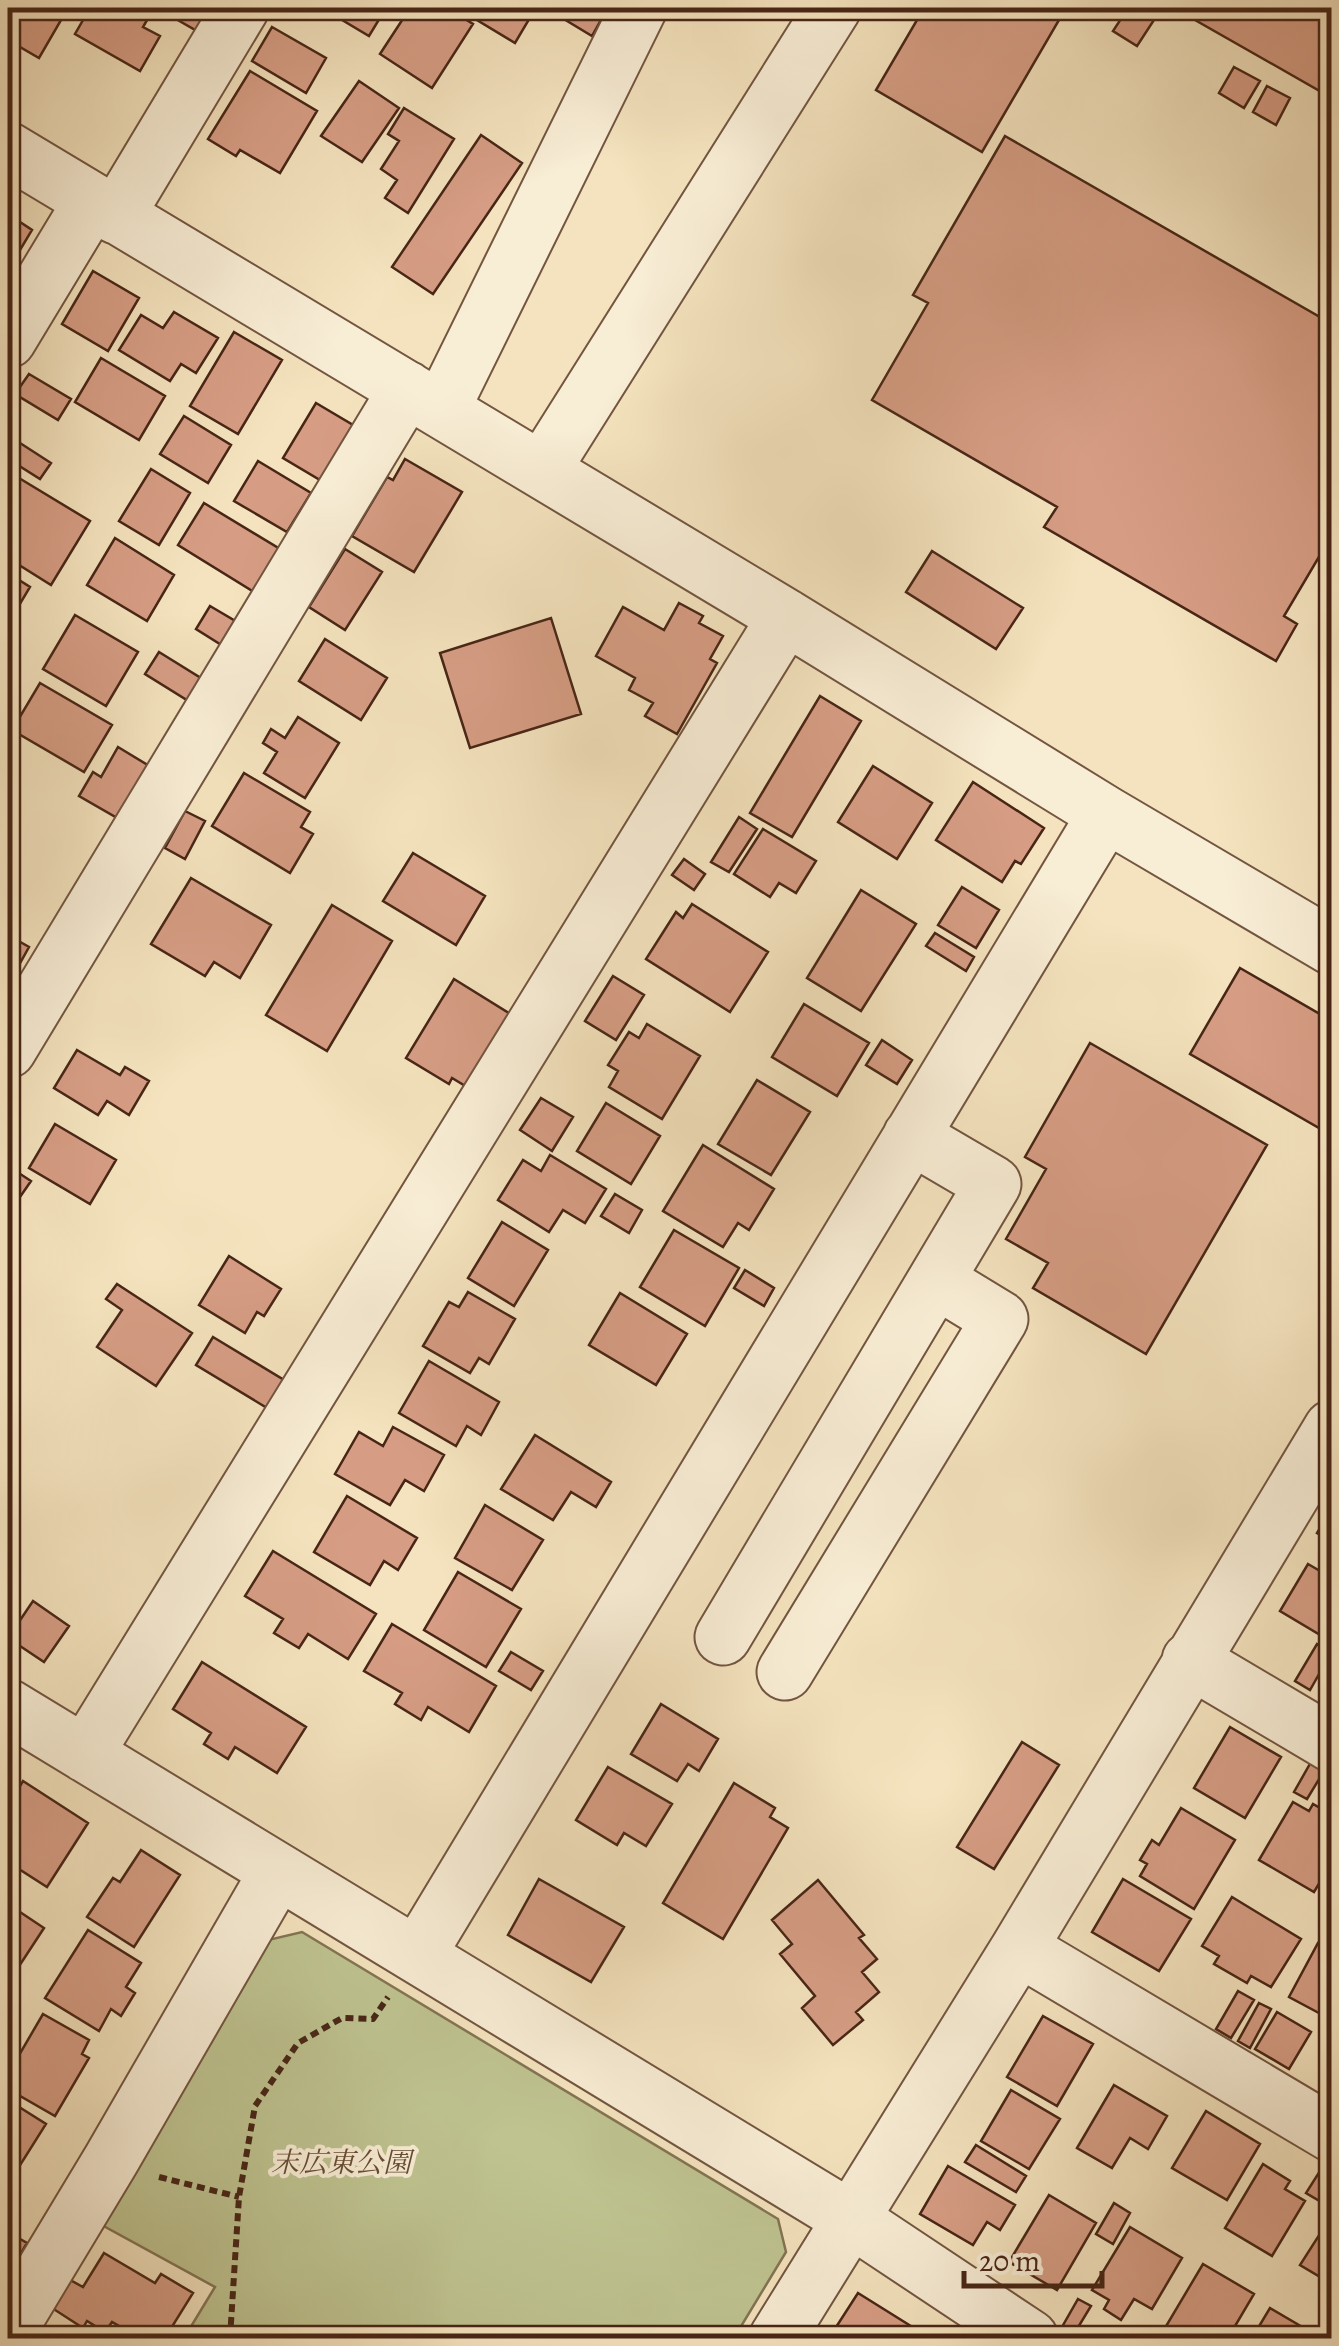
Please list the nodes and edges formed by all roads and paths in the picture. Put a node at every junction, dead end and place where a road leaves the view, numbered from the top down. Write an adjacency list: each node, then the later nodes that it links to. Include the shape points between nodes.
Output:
1 (241, 8): 5 (street)
2 (639, 8): 7 (street)
3 (834, 8): 8 (street)
4 (8, 150): 5 (street)
5 (104, 209): 6 (street); 7 (street)
6 (8, 340)
7 (424, 400): 8 (street); 12 (street)
8 (542, 470): 9 (street)
9 (786, 617): 10 (street); 23 (street)
10 (1106, 814): 11 (street); 13 (street)
11 (1332, 947)
12 (8, 1050)
13 (911, 1136): 14 (street, via 992,1184); 26 (street)
14 (936, 1280): 16 (street); 17 (street, via 1000,1320)
15 (1332, 1428): 19 (street)
16 (823, 1469): 17 (street); 18 (street)
17 (884, 1510): 20 (street)
18 (723, 1637)
19 (1190, 1660): 22 (street); 25 (street)
20 (785, 1672)
21 (9, 1711): 23 (street)
22 (1332, 1744)
23 (85, 1754): 24 (street)
24 (278, 1871): 26 (street); 28 (street)
25 (1019, 1948): 27 (street); 30 (street)
26 (418, 1954): 29 (path, via 373,2019 342,2018 298,2043 255,2106); 30 (street)
27 (1332, 2134)
28 (111, 2160): 29 (path); 31 (street)
29 (239, 2198): 32 (path)
30 (851, 2219): 33 (street); 34 (street)
31 (8, 2331)
32 (230, 2338)
33 (776, 2338)
34 (1030, 2338)

